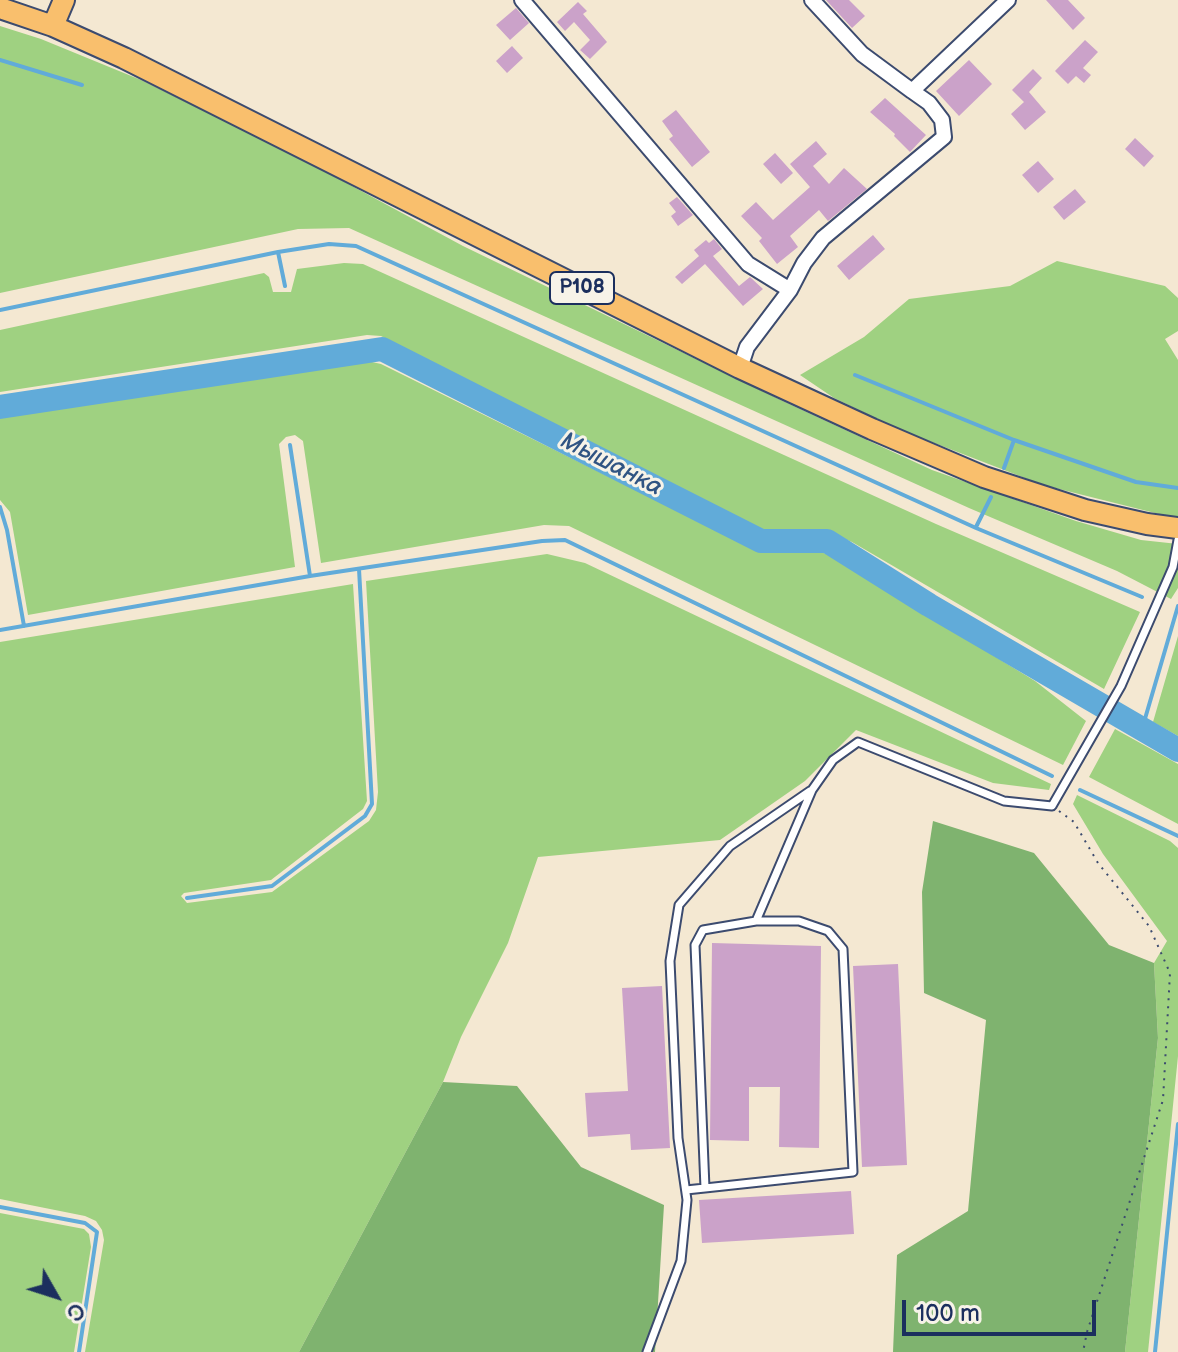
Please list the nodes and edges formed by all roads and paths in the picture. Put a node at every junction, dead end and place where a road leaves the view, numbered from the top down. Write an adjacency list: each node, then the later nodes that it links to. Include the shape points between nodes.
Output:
1 (64, 0): 6 (main road)
2 (522, 0): 8 (street, via 748,264)
3 (812, 0): 7 (street, via 862,54)
4 (1008, 0): 7 (street)
5 (0, 8): 6 (main road, Р108)
6 (53, 26): 9 (main road, Р108, via 263,126)
7 (912, 91): 8 (street, via 942,120 944,137 823,238)
8 (790, 290): 9 (street, via 747,347)
9 (740, 368): 10 (main road, Р108, via 984,477 1085,510)
10 (1178, 528)
11 (1178, 540): 13 (lane, via 1173,567 1121,686)
12 (812, 790): 13 (lane, via 833,760 858,742 1004,801); 14 (lane); 16 (lane, via 730,846 679,905 670,961 678,1138)
13 (1052, 806): 18 (path, via 1074,822 1098,863 1149,926 1170,973 1163,1100)
14 (756, 921): 15 (lane, via 703,930 695,945); 15 (lane, via 799,921 828,931 843,949 853,1172)
15 (705, 1188): 16 (lane)
16 (686, 1190): 17 (lane, via 681,1261)
17 (647, 1352)
18 (1083, 1352)

